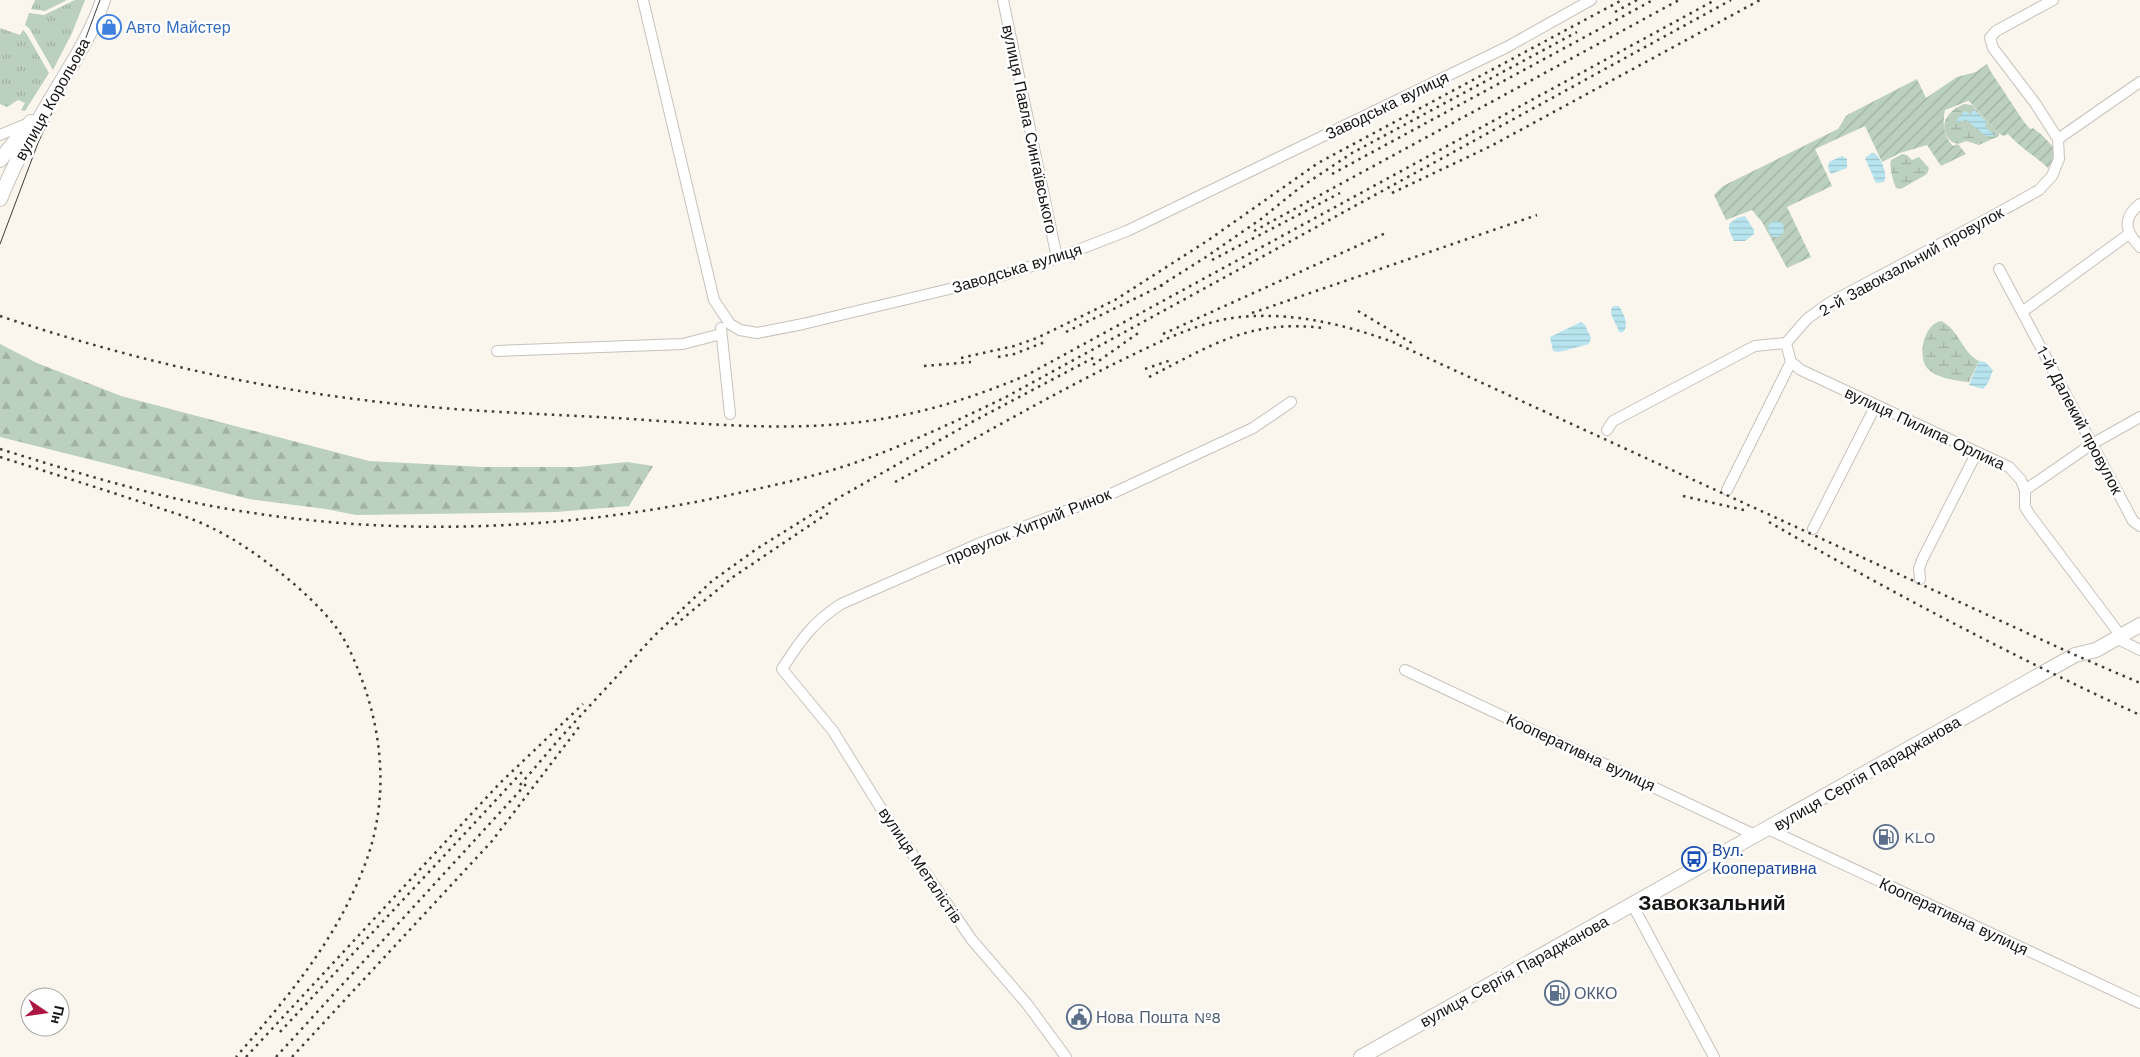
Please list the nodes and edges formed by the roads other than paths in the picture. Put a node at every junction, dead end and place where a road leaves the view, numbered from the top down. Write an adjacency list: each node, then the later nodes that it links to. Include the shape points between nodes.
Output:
1 (93, 0): 9 (main road, вулиця Корольова, via 71,53)
2 (103, 0): 8 (main road, вулиця Корольова, via 80,49)
3 (643, 0): 22 (street, via 714,300)
4 (1003, 0): 19 (street, вулиця Павла Сингаївського)
5 (1591, 0): 19 (street, Заводська вулиця, via 1507,47 1126,231)
6 (2053, 0): 11 (street, via 1996,31 1990,38 1993,48)
7 (2140, 82): 11 (street)
8 (49, 102): 9 (main road); 12 (main road, вулиця Корольова)
9 (32, 122): 10 (street); 13 (main road, вулиця Корольова)
10 (0, 135)
11 (2058, 139): 24 (street, 2-й Завокзальний провулок, via 2060,158 2057,168 2039,190 1829,303 1807,319)
12 (27, 144): 13 (main road); 14 (main road, вулиця Корольова)
13 (0, 161)
14 (4, 177): 15 (main road, вулиця Корольова)
15 (0, 198)
16 (2140, 204): 17 (street, via 2129,215)
17 (2129, 234): 18 (street); 21 (street)
18 (2140, 248)
19 (1058, 258): 22 (street, Заводська вулиця, via 991,279 803,324 751,333)
20 (1999, 269): 21 (street, 1-й Далекий провулок)
21 (2022, 312): 32 (street, 1-й Далекий провулок)
22 (726, 320): 23 (street, via 720,329)
23 (721, 334): 25 (street, via 683,344); 29 (street)
24 (1786, 344): 26 (street); 31 (street, via 1748,348 1613,421)
25 (497, 351)
26 (1791, 362): 28 (street, вулиця Пилипа Орлика, via 1815,377); 34 (street)
27 (1291, 402): 42 (street, провулок Хитрий Ринок, via 1253,428 1110,494 978,544 841,604 821,617)
28 (1876, 405): 33 (street, вулиця Пилипа Орлика); 37 (street)
29 (730, 414)
30 (2140, 417): 32 (street)
31 (1607, 430)
32 (2092, 444): 35 (street); 36 (street, 1-й Далекий провулок, via 2133,521)
33 (1977, 452): 35 (street, вулиця Пилипа Орлика, via 2015,471); 38 (street, via 1922,560)
34 (1727, 490)
35 (2025, 490): 40 (street, via 2025,507 2030,515)
36 (2140, 526)
37 (1813, 529)
38 (1920, 579)
39 (2140, 625): 40 (main road, вулиця Сергія Параджанова)
40 (2119, 637): 41 (street); 44 (main road, вулиця Сергія Параджанова, via 2096,650 2075,656)
41 (2140, 650)
42 (782, 669): 47 (street, вулиця Металістів, via 833,731 882,810 972,940 1027,1004)
43 (1405, 670): 44 (street, Кооперативна вулиця)
44 (1762, 832): 45 (main road, вулиця Сергія Параджанова); 46 (street, Кооперативна вулиця)
45 (1632, 904): 48 (main road, вулиця Сергія Параджанова); 49 (street)
46 (2140, 1003)
47 (1066, 1057)
48 (1361, 1057)
49 (1714, 1057)

